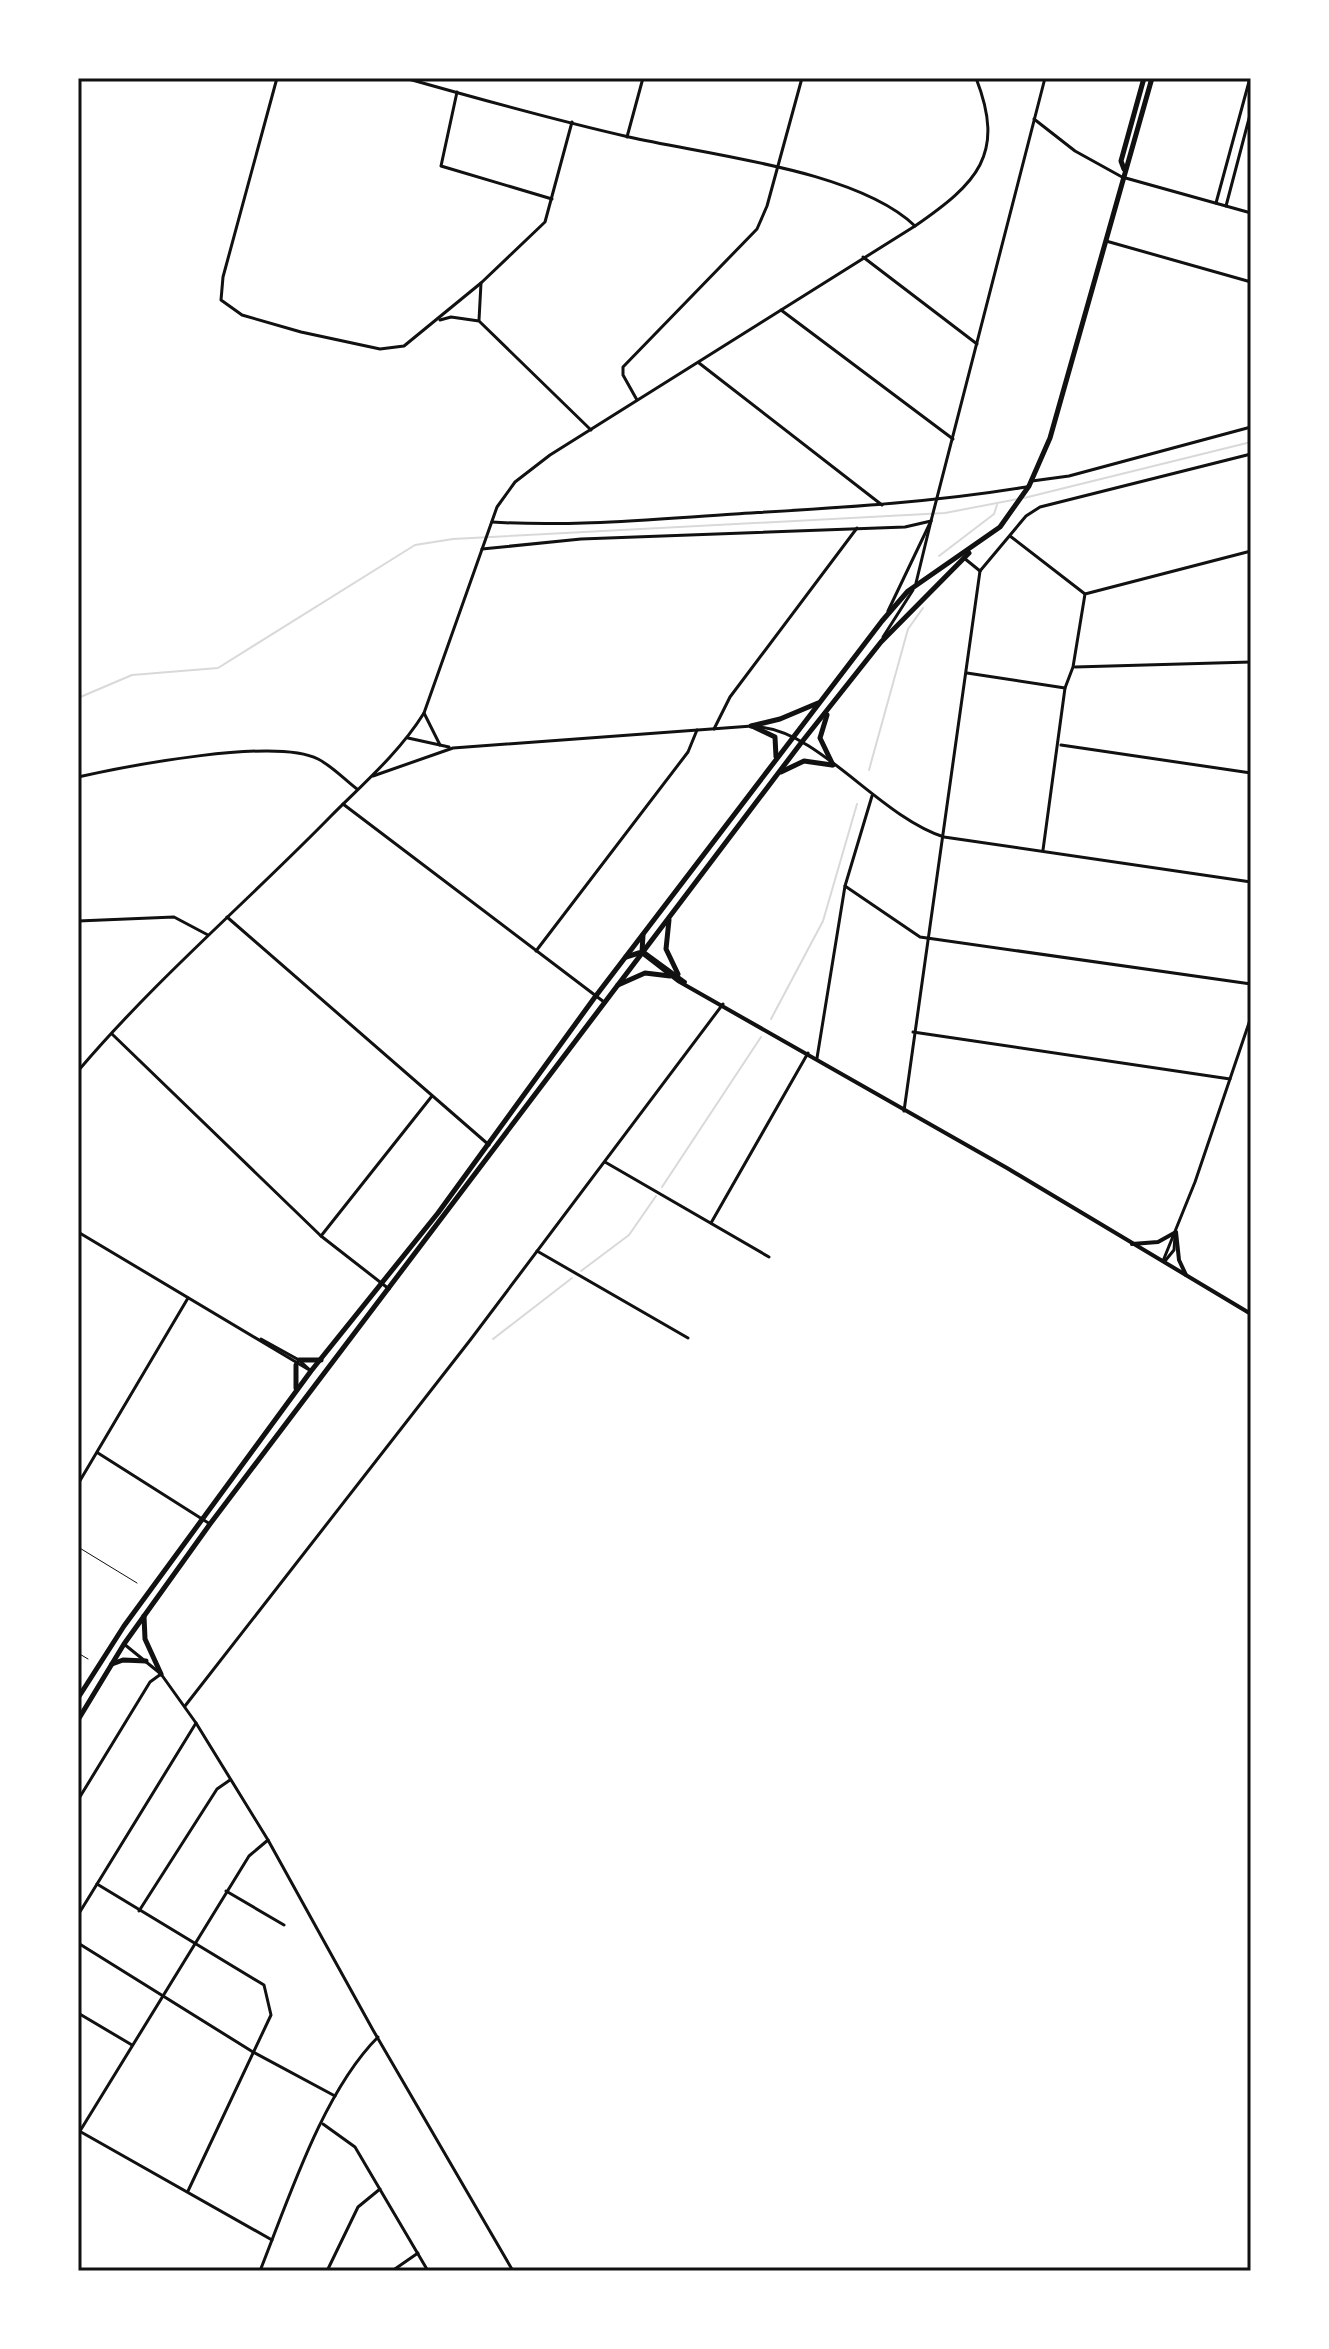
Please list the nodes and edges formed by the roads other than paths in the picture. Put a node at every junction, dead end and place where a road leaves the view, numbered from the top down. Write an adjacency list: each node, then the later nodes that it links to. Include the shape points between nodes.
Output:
1 (277, 78): 30 (street, via 221,300 242,315 380,349 404,346)
2 (405, 78): 11 (street)
3 (432, 78): 11 (street)
4 (643, 78): 16 (street)
5 (802, 78): 17 (street)
6 (976, 78): 24 (street, via 988,120 982,164 969,184)
7 (1045, 78): 14 (street)
8 (1144, 78): 18 (highway, via 1121,161)
9 (1152, 78): 18 (highway)
10 (1250, 78): 21 (street)
11 (431, 85): 12 (street)
12 (457, 92): 15 (street); 20 (street, via 441,166)
13 (1251, 111): 22 (street)
14 (1034, 119): 19 (street, via 1075,151); 32 (street)
15 (572, 122): 16 (street); 20 (street)
16 (627, 137): 17 (street)
17 (777, 169): 24 (street, via 863,191); 34 (street, via 753,234 623,367)
18 (1124, 170): 19 (highway)
19 (1122, 177): 21 (street); 25 (highway)
20 (553, 199): 28 (street, via 545,222)
21 (1216, 203): 22 (street)
22 (1226, 206): 23 (street)
23 (1251, 213)
24 (915, 226): 26 (street)
25 (1106, 241): 27 (street); 39 (highway, via 1050,438)
26 (863, 257): 29 (street); 32 (street)
27 (1251, 282)
28 (481, 283): 30 (street); 31 (street)
29 (781, 310): 33 (street); 37 (street)
30 (437, 321): 31 (street)
31 (479, 321): 36 (street)
32 (977, 344): 37 (street)
33 (697, 362): 34 (street); 41 (street)
34 (637, 400): 36 (street)
35 (1251, 427): 39 (street)
36 (591, 430): 43 (street, via 515,482)
37 (953, 439): 40 (street)
38 (1251, 454): 45 (street, via 1045,505 1026,516)
39 (1031, 483): 40 (street); 46 (highway, via 1000,527)
40 (936, 502): 41 (street); 42 (street)
41 (882, 505): 43 (street)
42 (931, 520): 44 (street, via 905,527); 51 (street); 53 (street)
43 (492, 522): 47 (street)
44 (857, 528): 47 (street); 63 (street, via 730,697)
45 (1010, 536): 50 (street); 52 (street)
46 (979, 544): 49 (highway); 51 (highway)
47 (483, 548): 61 (street)
48 (1251, 551): 52 (street)
49 (964, 557): 50 (street); 54 (highway)
50 (980, 571): 57 (street)
51 (915, 586): 53 (highway); 54 (street)
52 (1085, 594): 56 (street)
53 (882, 621): 59 (highway)
54 (881, 642): 60 (highway)
55 (1251, 662): 56 (street)
56 (1073, 667): 58 (street)
57 (967, 673): 58 (street); 80 (street)
58 (1065, 688): 68 (street)
59 (822, 701): 62 (highway); 65 (highway)
60 (828, 710): 67 (highway); 72 (highway, via 820,738)
61 (424, 713): 66 (street); 69 (street)
62 (751, 726): 63 (street); 65 (street); 71 (highway, via 775,737)
63 (714, 729): 64 (street)
64 (697, 730): 70 (street); 90 (street, via 688,752)
65 (794, 737): 67 (street); 71 (highway)
66 (408, 738): 69 (street); 75 (street)
67 (801, 743): 72 (street); 73 (highway)
68 (1059, 744): 74 (street); 81 (street)
69 (440, 746): 70 (street)
70 (453, 748): 75 (street)
71 (776, 759): 87 (highway)
72 (833, 765): 73 (highway, via 804,761); 78 (street)
73 (778, 773): 84 (highway)
74 (1251, 773)
75 (373, 776): 77 (street)
76 (78, 777): 77 (street, via 192,757 292,752 320,759)
77 (357, 789): 79 (street)
78 (873, 796): 80 (street, via 910,822); 83 (street)
79 (343, 804): 85 (street); 90 (street)
80 (944, 837): 81 (street); 89 (street)
81 (1043, 850): 82 (street)
82 (1251, 882)
83 (845, 886): 89 (street); 105 (street)
84 (670, 915): 91 (highway); 93 (highway, via 666,949)
85 (227, 917): 88 (street); 108 (street)
86 (78, 921): 88 (street, via 174,917)
87 (643, 934): 91 (highway); 92 (highway)
88 (208, 935): 102 (street)
89 (929, 938): 96 (street); 103 (street)
90 (536, 951): 98 (street)
91 (642, 952): 92 (highway); 93 (main road); 94 (main road); 97 (highway)
92 (624, 958): 98 (highway)
93 (678, 974): 95 (main road)
94 (670, 976): 95 (main road); 97 (highway, via 645,973)
95 (685, 982): 100 (main road)
96 (1251, 984)
97 (615, 987): 99 (highway)
98 (595, 997): 99 (street); 110 (highway)
99 (604, 1002): 111 (highway)
100 (723, 1004): 104 (main road); 112 (street)
101 (1251, 1017): 107 (street)
102 (111, 1032): 106 (street); 116 (street)
103 (913, 1032): 107 (street); 109 (street)
104 (808, 1053): 105 (main road); 113 (street)
105 (817, 1058): 109 (main road)
106 (78, 1071)
107 (1230, 1079): 115 (street)
108 (432, 1096): 110 (street); 116 (street)
109 (904, 1111): 117 (main road)
110 (489, 1145): 111 (street); 122 (highway)
111 (495, 1151): 123 (highway)
112 (605, 1162): 113 (street); 118 (street)
113 (711, 1223): 119 (street)
114 (78, 1232): 124 (street)
115 (1176, 1232): 117 (main road, via 1158,1242); 120 (street); 121 (main road, via 1179,1260)
116 (321, 1236): 122 (street)
117 (1132, 1244): 120 (main road)
118 (537, 1251): 126 (street); 149 (street)
119 (769, 1257)
120 (1163, 1262): 121 (main road)
121 (1188, 1277): 125 (main road)
122 (381, 1283): 123 (street); 127 (highway)
123 (389, 1289): 129 (highway)
124 (189, 1297): 128 (street); 133 (street)
125 (1251, 1314)
126 (688, 1338)
127 (321, 1360): 128 (highway); 130 (highway)
128 (298, 1362): 130 (street); 132 (highway)
129 (332, 1364): 130 (highway); 131 (highway)
130 (311, 1371): 131 (highway); 132 (highway)
131 (312, 1391): 136 (highway)
132 (295, 1393): 135 (highway)
133 (97, 1452): 134 (street); 135 (street)
134 (78, 1484)
135 (202, 1519): 136 (street); 140 (highway)
136 (210, 1524): 139 (highway)
137 (78, 1547): 138 (lane)
138 (137, 1583)
139 (144, 1615): 141 (highway); 147 (highway, via 145,1639)
140 (124, 1626): 141 (highway); 143 (highway)
141 (124, 1644): 143 (highway); 145 (street); 146 (highway)
142 (78, 1653): 144 (lane)
143 (104, 1655): 148 (highway)
144 (88, 1659)
145 (146, 1661): 146 (highway); 147 (street)
146 (112, 1664): 150 (highway)
147 (161, 1674): 149 (street); 153 (street, via 150,1682)
148 (78, 1698)
149 (185, 1706): 151 (street)
150 (78, 1720)
151 (196, 1723): 152 (street); 155 (street)
152 (231, 1780): 154 (street); 157 (street, via 217,1789)
153 (78, 1800)
154 (268, 1840): 156 (street, via 249,1856); 164 (street)
155 (97, 1884): 157 (street); 158 (street)
156 (226, 1891): 159 (street); 161 (street)
157 (139, 1911): 161 (street)
158 (78, 1915)
159 (284, 1925)
160 (78, 1943): 162 (street)
161 (195, 1945): 162 (street); 166 (street, via 269,1992 271,2015)
162 (163, 1996): 165 (street); 166 (street)
163 (78, 2013): 165 (street)
164 (378, 2037): 167 (street, via 354,2062); 178 (street)
165 (132, 2045): 169 (street)
166 (253, 2052): 167 (street); 171 (street)
167 (335, 2096): 168 (street)
168 (323, 2124): 170 (street, via 351,2142); 172 (street)
169 (79, 2130): 171 (street)
170 (380, 2189): 173 (street); 175 (street, via 358,2207)
171 (188, 2191): 172 (street)
172 (272, 2240): 174 (street)
173 (418, 2253): 176 (street); 177 (street)
174 (260, 2271)
175 (327, 2271)
176 (392, 2271)
177 (428, 2271)
178 (513, 2271)

